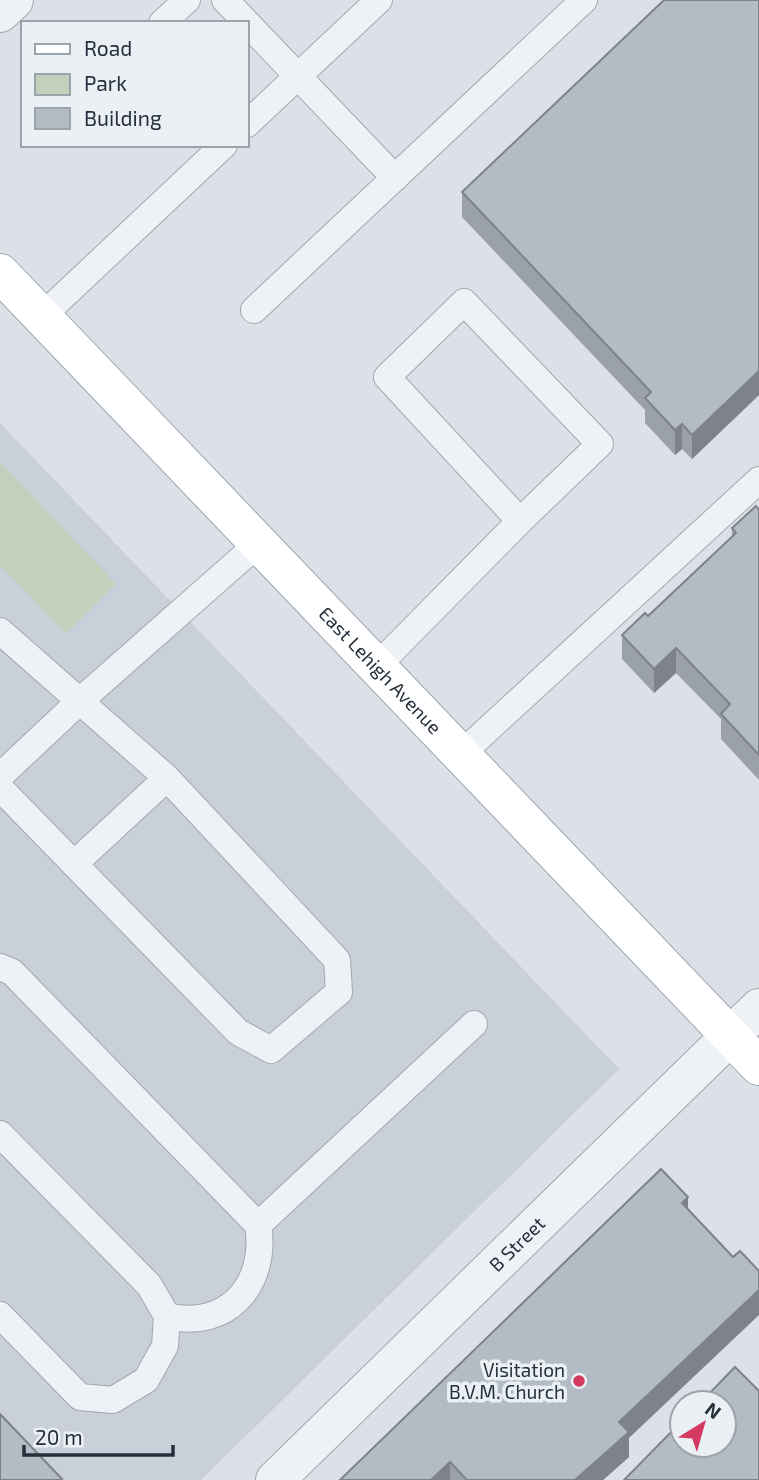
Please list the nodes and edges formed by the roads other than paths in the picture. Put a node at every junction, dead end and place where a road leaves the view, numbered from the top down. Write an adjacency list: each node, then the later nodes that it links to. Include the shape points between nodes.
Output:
1 (14, 0): 6 (street)
2 (187, 0): 7 (lane)
3 (225, 0): 8 (lane)
4 (379, 0): 10 (lane)
5 (584, 0): 13 (lane)
6 (0, 13)
7 (164, 21)
8 (245, 21)
9 (248, 24): 10 (lane)
10 (297, 77): 11 (lane); 13 (lane)
11 (248, 123)
12 (222, 147): 16 (lane)
13 (395, 178): 15 (lane)
14 (0, 273): 16 (main road, East Lehigh Avenue)
15 (254, 310)
16 (41, 317): 19 (main road, East Lehigh Avenue)
17 (759, 480): 23 (lane)
18 (520, 521): 18 (lane, via 600,444 464,302 387,377); 21 (lane)
19 (259, 543): 21 (main road, East Lehigh Avenue); 22 (lane)
20 (0, 631): 22 (lane)
21 (378, 665): 23 (main road, East Lehigh Avenue)
22 (81, 700): 24 (lane); 25 (lane)
23 (460, 755): 31 (main road, East Lehigh Avenue)
24 (0, 776)
25 (167, 778): 27 (lane); 27 (lane, via 338,960 339,992 271,1050 238,1032)
26 (0, 788): 27 (lane)
27 (74, 864)
28 (0, 967): 34 (lane, via 12,972)
29 (759, 1008): 31 (street, B Street)
30 (474, 1024): 34 (lane)
31 (729, 1036): 32 (main road, East Lehigh Avenue); 37 (street, B Street)
32 (759, 1066)
33 (0, 1134): 36 (lane, via 149,1285)
34 (258, 1225): 36 (lane, via 262,1248 256,1271 239,1301 185,1320)
35 (0, 1315): 36 (lane, via 80,1396 113,1400 146,1380 165,1346)
36 (167, 1315)
37 (275, 1480)

